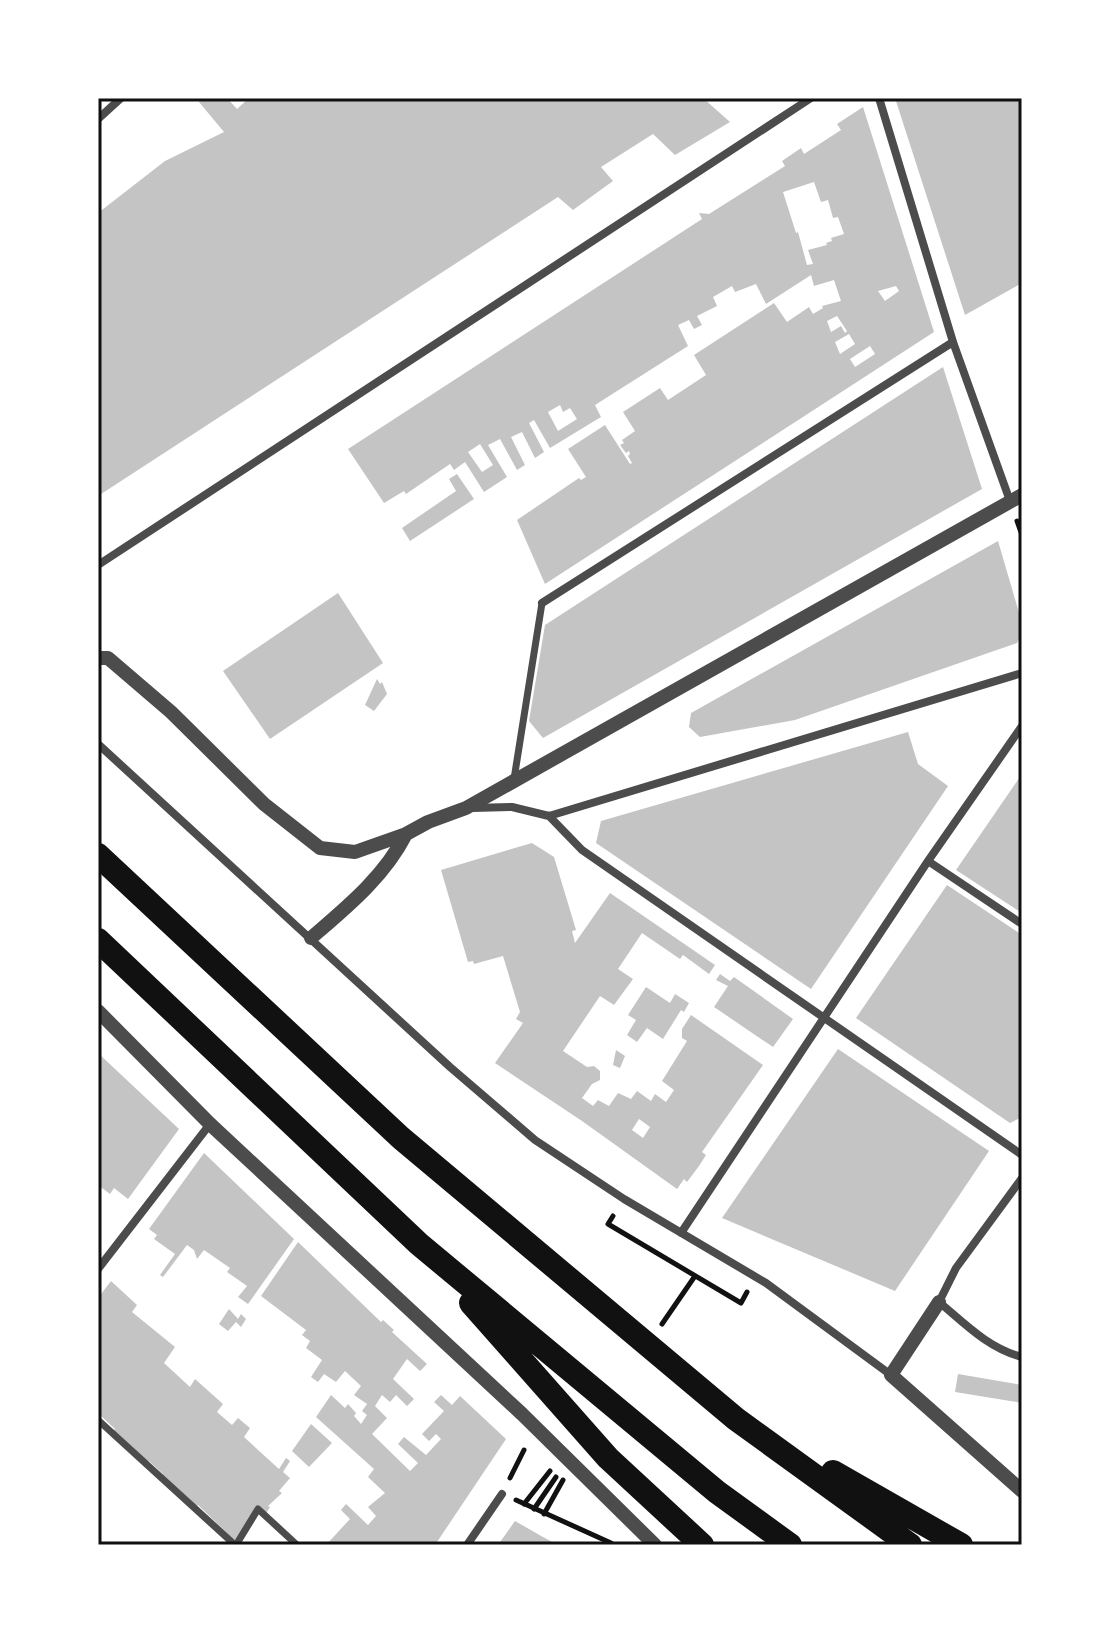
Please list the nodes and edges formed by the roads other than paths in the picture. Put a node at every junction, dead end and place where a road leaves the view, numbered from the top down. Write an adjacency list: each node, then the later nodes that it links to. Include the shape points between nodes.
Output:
1 (121, 98): 4 (street)
2 (811, 98): 7 (street)
3 (879, 98): 5 (street)
4 (98, 119)
5 (953, 342): 6 (street); 8 (street)
6 (1016, 498): 13 (street)
7 (98, 565)
8 (542, 603): 13 (street)
9 (98, 658): 16 (street, via 108,658 264,804 320,848 355,852)
10 (1022, 673): 15 (street)
11 (1022, 726): 18 (street)
12 (98, 744): 20 (street)
13 (513, 782): 14 (street)
14 (466, 808): 15 (street, via 512,807); 16 (street)
15 (549, 816): 23 (street, via 582,850)
16 (406, 834): 20 (street, via 394,858)
17 (98, 855): 33 (highway, via 401,1138)
18 (928, 861): 19 (street); 23 (street)
19 (1022, 924)
20 (311, 938): 27 (street, via 535,1140)
21 (98, 940): 28 (highway)
22 (98, 1011): 24 (street)
23 (824, 1019): 25 (street); 27 (street)
24 (210, 1124): 29 (street); 40 (street)
25 (1022, 1155)
26 (1022, 1178): 30 (street, via 956,1268)
27 (681, 1233): 32 (street, via 766,1283)
28 (419, 1244): 41 (highway, via 608,1458); 42 (highway, via 717,1492)
29 (98, 1269)
30 (939, 1302): 31 (street, via 1006,1353); 32 (street)
31 (1022, 1357)
32 (891, 1375): 35 (street)
33 (736, 1419): 43 (highway); 44 (highway)
34 (98, 1420): 37 (street)
35 (1022, 1491)
36 (502, 1494): 39 (street)
37 (236, 1545): 38 (street, via 258,1509)
38 (297, 1545)
39 (467, 1545)
40 (655, 1545)
41 (702, 1545)
42 (790, 1545)
43 (910, 1545)
44 (961, 1545)

